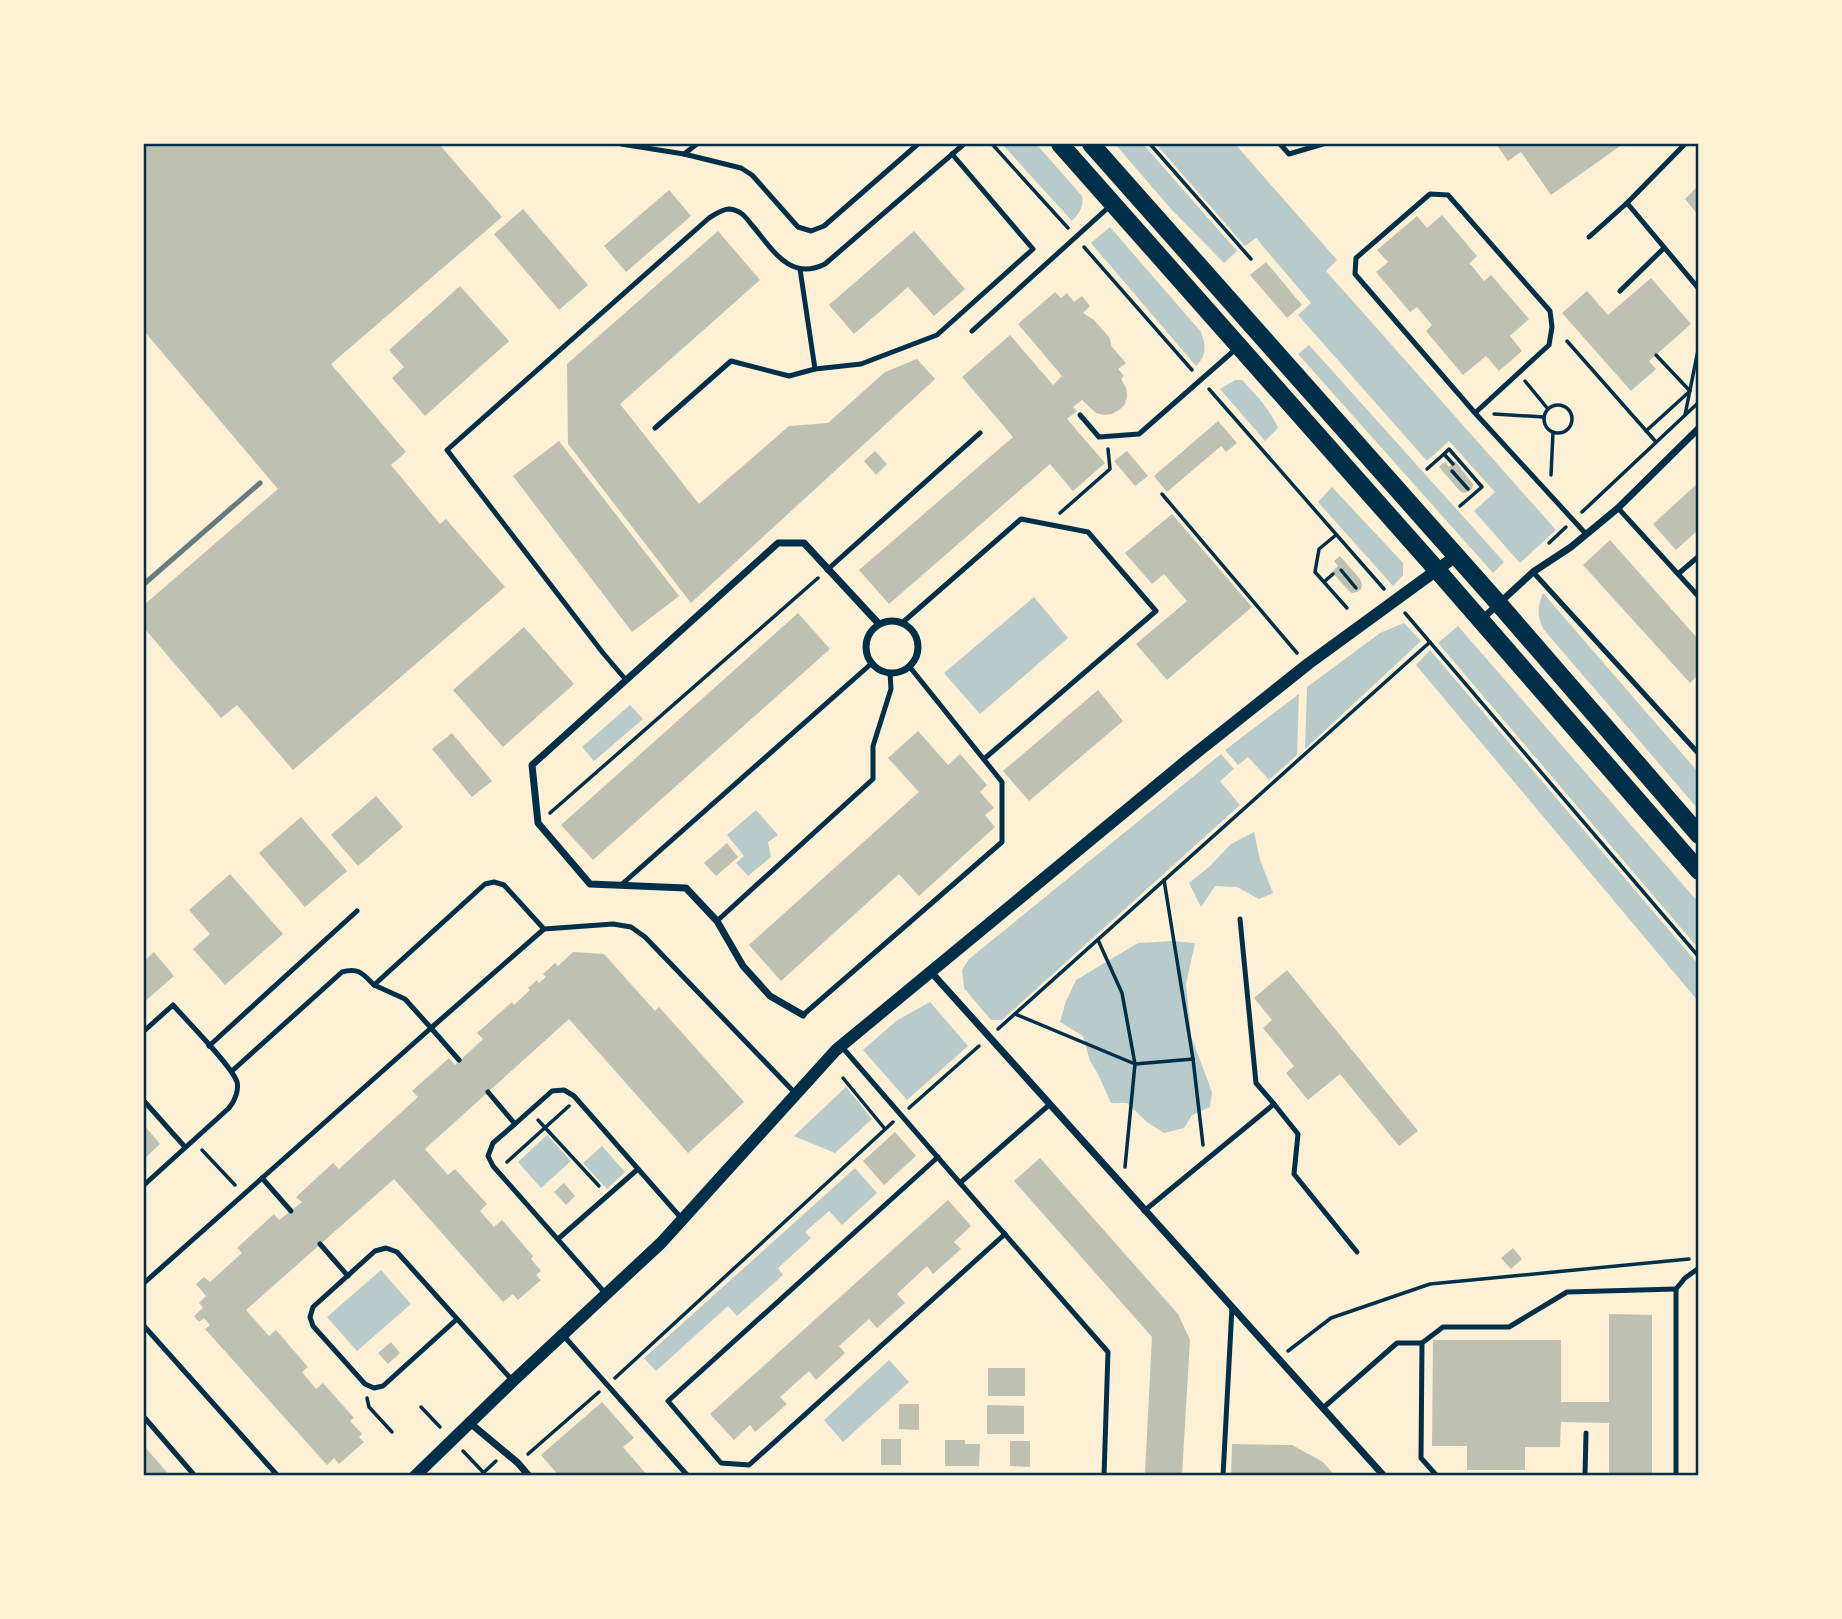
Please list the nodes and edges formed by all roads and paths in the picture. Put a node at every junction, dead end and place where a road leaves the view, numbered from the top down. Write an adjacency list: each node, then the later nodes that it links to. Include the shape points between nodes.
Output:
1 (621, 144): 12 (lane)
2 (696, 144): 12 (lane)
3 (918, 144): 12 (lane, via 824,226 811,231 798,227 741,168)
4 (964, 144): 13 (lane)
5 (992, 144): 16 (path)
6 (1060, 144): 15 (main road)
7 (1091, 144): 59 (main road)
8 (1150, 144): 19 (path)
9 (1280, 144): 10 (lane, via 1289,154)
10 (1323, 144)
11 (1685, 144): 14 (lane)
12 (684, 154)
13 (952, 154): 20 (lane, via 825,264); 28 (lane, via 1033,249 937,335 861,364)
14 (1627, 203): 17 (lane); 18 (lane)
15 (1112, 204): 16 (lane); 26 (main road)
16 (1076, 237): 23 (lane); 30 (path)
17 (1589, 237)
18 (1664, 248): 21 (lane); 22 (lane)
19 (1251, 259)
20 (800, 269): 28 (lane); 81 (lane, via 783,262 741,213 719,212 447,450)
21 (1699, 289)
22 (1620, 291)
23 (972, 331)
24 (1567, 341): 40 (path)
25 (1699, 345): 31 (path)
26 (1239, 346): 30 (lane); 63 (main road)
27 (1656, 355): 31 (path)
28 (815, 369): 38 (lane, via 789,376 730,361)
29 (1519, 373): 33 (path); 34 (lane); 34 (lane, via 1549,345 1550,311 1448,195 1430,194 1356,258 1355,274)
30 (1201, 380): 43 (lane, via 1139,434); 57 (path)
31 (1690, 391): 36 (path); 40 (path)
32 (1699, 402): 36 (path)
33 (1548, 409): 37 (path); 41 (path, via 1566,407 1572,418 1568,429)
34 (1475, 413): 37 (path); 51 (lane)
35 (1080, 415): 43 (lane, via 1099,437)
36 (1685, 415): 44 (path)
37 (1545, 417): 41 (path)
38 (655, 428)
39 (1699, 428): 53 (street)
40 (1646, 431): 44 (path)
41 (1553, 432): 51 (path)
42 (980, 433): 61 (lane)
43 (1107, 436): 55 (path, via 1110,469 1060,512)
44 (1656, 442): 54 (path)
45 (1444, 454): 46 (path); 47 (path); 52 (path, via 1449,449 1482,487)
46 (1452, 464)
47 (1427, 469)
48 (1452, 471): 49 (path)
49 (1468, 489)
50 (1162, 494): 78 (path)
51 (1550, 495): 54 (lane)
52 (1460, 506)
53 (1618, 508): 56 (street); 66 (lane)
54 (1573, 520): 56 (lane); 58 (path)
55 (1057, 526): 74 (lane, via 1021,519); 83 (lane, via 1088,532 1156,611)
56 (1586, 534): 64 (street)
57 (1336, 535): 67 (path, via 1320,549 1315,572); 70 (path)
58 (1547, 545)
59 (1456, 556): 63 (street); 71 (main road)
60 (1699, 556): 66 (lane)
61 (827, 570): 75 (street); 81 (street, via 804,543 778,543); 84 (path)
62 (1341, 570): 68 (path)
63 (1437, 570): 70 (street); 73 (main road)
64 (1533, 572): 71 (street); 82 (lane)
65 (1334, 574): 67 (path)
66 (1678, 574): 69 (lane)
67 (1324, 582): 72 (path)
68 (1356, 588)
69 (1699, 597)
70 (1395, 601): 76 (path); 78 (street)
71 (1499, 604): 73 (street); 85 (main road)
72 (1347, 608)
73 (1481, 620): 86 (main road)
74 (902, 623): 75 (street); 79 (street, via 917,641 916,657)
75 (879, 624): 77 (street, via 867,644)
76 (1430, 642): 87 (path); 94 (path)
77 (872, 663): 80 (street); 88 (lane)
78 (1308, 664): 95 (street)
79 (909, 666): 80 (street); 83 (lane)
80 (890, 673): 91 (lane, via 891,689 873,746 873,779)
81 (626, 680): 84 (street, via 532,765)
82 (1699, 754)
83 (984, 759): 98 (lane, via 1002,782 1002,842)
84 (538, 823): 88 (street, via 590,884)
85 (1699, 835)
86 (1699, 871)
87 (1164, 880): 93 (path); 104 (path)
88 (621, 885): 91 (street, via 686,888)
89 (357, 911): 102 (lane)
90 (1240, 919): 113 (lane, via 1256,1083)
91 (717, 921): 98 (street, via 743,965 771,996)
92 (544, 929): 96 (lane, via 504,885 485,884); 99 (lane); 110 (lane, via 613,925 631,928 645,937)
93 (1098, 940): 97 (path); 106 (path, via 1122,993)
94 (1699, 957)
95 (931, 972): 101 (street); 103 (street)
96 (374, 985): 99 (lane, via 405,999); 107 (lane, via 362,973 342,972)
97 (1015, 1014): 101 (path); 106 (path)
98 (803, 1015)
99 (431, 1028): 105 (lane); 126 (lane)
100 (144, 1031): 102 (lane, via 173,1005)
101 (989, 1038): 114 (street); 116 (path)
102 (209, 1046): 107 (lane)
103 (841, 1046): 110 (street); 116 (lane)
104 (1193, 1059): 106 (path); 123 (path)
105 (459, 1060)
106 (1135, 1064): 129 (path)
107 (232, 1071): 120 (lane, via 237,1087 233,1103)
108 (843, 1078): 119 (path)
109 (488, 1092): 117 (lane)
110 (797, 1095): 134 (street)
111 (577, 1099): 115 (lane, via 564,1090 552,1091); 118 (path); 124 (lane)
112 (144, 1101): 121 (lane)
113 (1274, 1104): 123 (lane); 138 (lane, via 1298,1133 1294,1174)
114 (1049, 1105): 127 (lane); 129 (street)
115 (530, 1111): 117 (lane); 118 (path)
116 (901, 1115): 119 (path); 122 (lane)
117 (515, 1124): 125 (lane, via 493,1143 488,1156)
118 (545, 1128): 125 (path); 131 (path)
119 (886, 1129): 153 (path)
120 (193, 1140): 121 (lane); 130 (path)
121 (186, 1147): 128 (lane)
122 (939, 1157): 127 (lane); 135 (lane, via 668,1401 721,1463 749,1465)
123 (1205, 1161): 133 (lane)
124 (638, 1169): 131 (lane); 134 (lane)
125 (497, 1170): 136 (lane)
126 (262, 1178): 130 (lane); 132 (lane)
127 (960, 1183): 135 (lane)
128 (144, 1185)
129 (1123, 1187): 133 (street)
130 (244, 1194): 142 (lane)
131 (607, 1196): 136 (lane)
132 (290, 1211)
133 (1144, 1211): 145 (street)
134 (682, 1219): 144 (street)
135 (1005, 1234): 169 (lane, via 1108,1352)
136 (558, 1240): 144 (lane)
137 (320, 1244): 141 (lane)
138 (1357, 1251)
139 (1692, 1258): 150 (path, via 1430,1283 1331,1318)
140 (1699, 1268): 143 (lane)
141 (348, 1276): 146 (lane, via 375,1251 397,1252); 152 (lane, via 313,1307 310,1317)
142 (144, 1283)
143 (1676, 1289): 149 (lane, via 1567,1292 1510,1327 1443,1327); 174 (lane)
144 (606, 1295): 148 (street)
145 (1232, 1307): 150 (street); 170 (lane)
146 (457, 1319): 151 (lane); 152 (lane, via 383,1387)
147 (144, 1326): 165 (lane)
148 (563, 1335): 151 (street); 153 (lane)
149 (1422, 1343): 155 (lane, via 1397,1342); 172 (lane, via 1422,1458)
150 (1279, 1359): 155 (street)
151 (513, 1381): 157 (street)
152 (365, 1384): 159 (path, via 369,1407)
153 (608, 1385): 162 (path); 168 (lane)
154 (421, 1407): 158 (path)
155 (1323, 1408): 171 (street)
156 (144, 1417): 164 (lane)
157 (470, 1423): 162 (street); 166 (street)
158 (440, 1427)
159 (392, 1432)
160 (1586, 1433): 173 (lane)
161 (461, 1449): 163 (path)
162 (518, 1463): 163 (path, via 497,1460); 167 (street)
163 (481, 1474)
164 (195, 1475)
165 (278, 1475)
166 (415, 1475)
167 (530, 1475)
168 (688, 1475)
169 (1104, 1475)
170 (1223, 1475)
171 (1384, 1475)
172 (1437, 1475)
173 (1586, 1475)
174 (1676, 1475)

